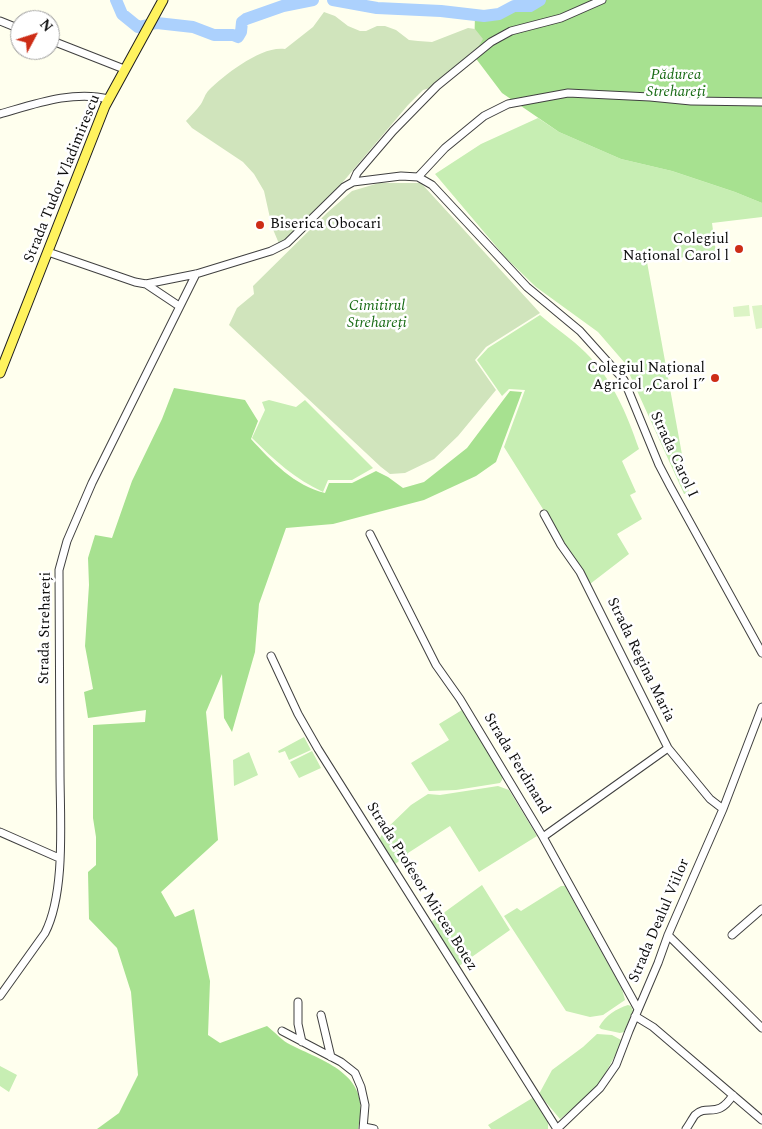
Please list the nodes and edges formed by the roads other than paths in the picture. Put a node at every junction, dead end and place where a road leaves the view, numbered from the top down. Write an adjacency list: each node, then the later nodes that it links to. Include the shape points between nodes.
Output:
1 (163, 0): 4 (main road, Strada Tudor Vladimirescu)
2 (602, 0): 9 (street, via 560,18 511,31 491,42 437,86 357,173)
3 (60, 44): 4 (street)
4 (124, 69): 5 (main road, Strada Tudor Vladimirescu)
5 (109, 99): 7 (street, via 94,95 74,96); 10 (main road, Strada Tudor Vladimirescu)
6 (762, 102): 8 (street, via 568,93 508,104 484,116 445,148)
7 (0, 114)
8 (418, 177): 9 (street); 17 (street, Strada Carol I, via 432,185 527,287 580,331 624,380 659,465)
9 (353, 182): 11 (street, via 288,242 262,254)
10 (48, 252): 12 (street); 14 (main road, Strada Tudor Vladimirescu)
11 (196, 274): 12 (street); 13 (street, Strada Strehareți)
12 (146, 284): 13 (street)
13 (179, 306): 24 (street, Strada Strehareți, via 92,483 67,541 59,570)
14 (0, 373)
15 (544, 514): 20 (street, Strada Regina Maria, via 580,572)
16 (370, 534): 23 (street, Strada Ferdinand, via 436,666 460,698)
17 (762, 653)
18 (271, 656): 40 (street, Strada Profesor Mircea Botez, via 298,714 330,768)
19 (762, 706): 21 (street, Strada Dealul Viilor)
20 (668, 748): 21 (street, Strada Regina Maria, via 710,799); 23 (street)
21 (723, 809): 26 (street, Strada Dealul Viilor)
22 (0, 832): 24 (street)
23 (543, 837): 30 (street, Strada Ferdinand)
24 (59, 858): 28 (street, Strada Strehareți, via 58,889 50,923)
25 (762, 909): 27 (street)
26 (668, 935): 30 (street, Strada Dealul Viilor); 32 (street)
27 (732, 935)
28 (0, 996)
29 (298, 1002): 34 (street)
30 (637, 1013): 36 (street); 40 (street, Strada Dealul Viilor, via 610,1076)
31 (321, 1015): 35 (street)
32 (762, 1028)
33 (282, 1031): 34 (street)
34 (302, 1042): 35 (street)
35 (331, 1057): 38 (street, via 355,1073 365,1105)
36 (733, 1095): 37 (street); 41 (street, via 726,1105 717,1110 695,1115)
37 (762, 1120)
38 (363, 1128): 39 (street)
39 (374, 1129)
40 (557, 1129)
41 (686, 1129)

